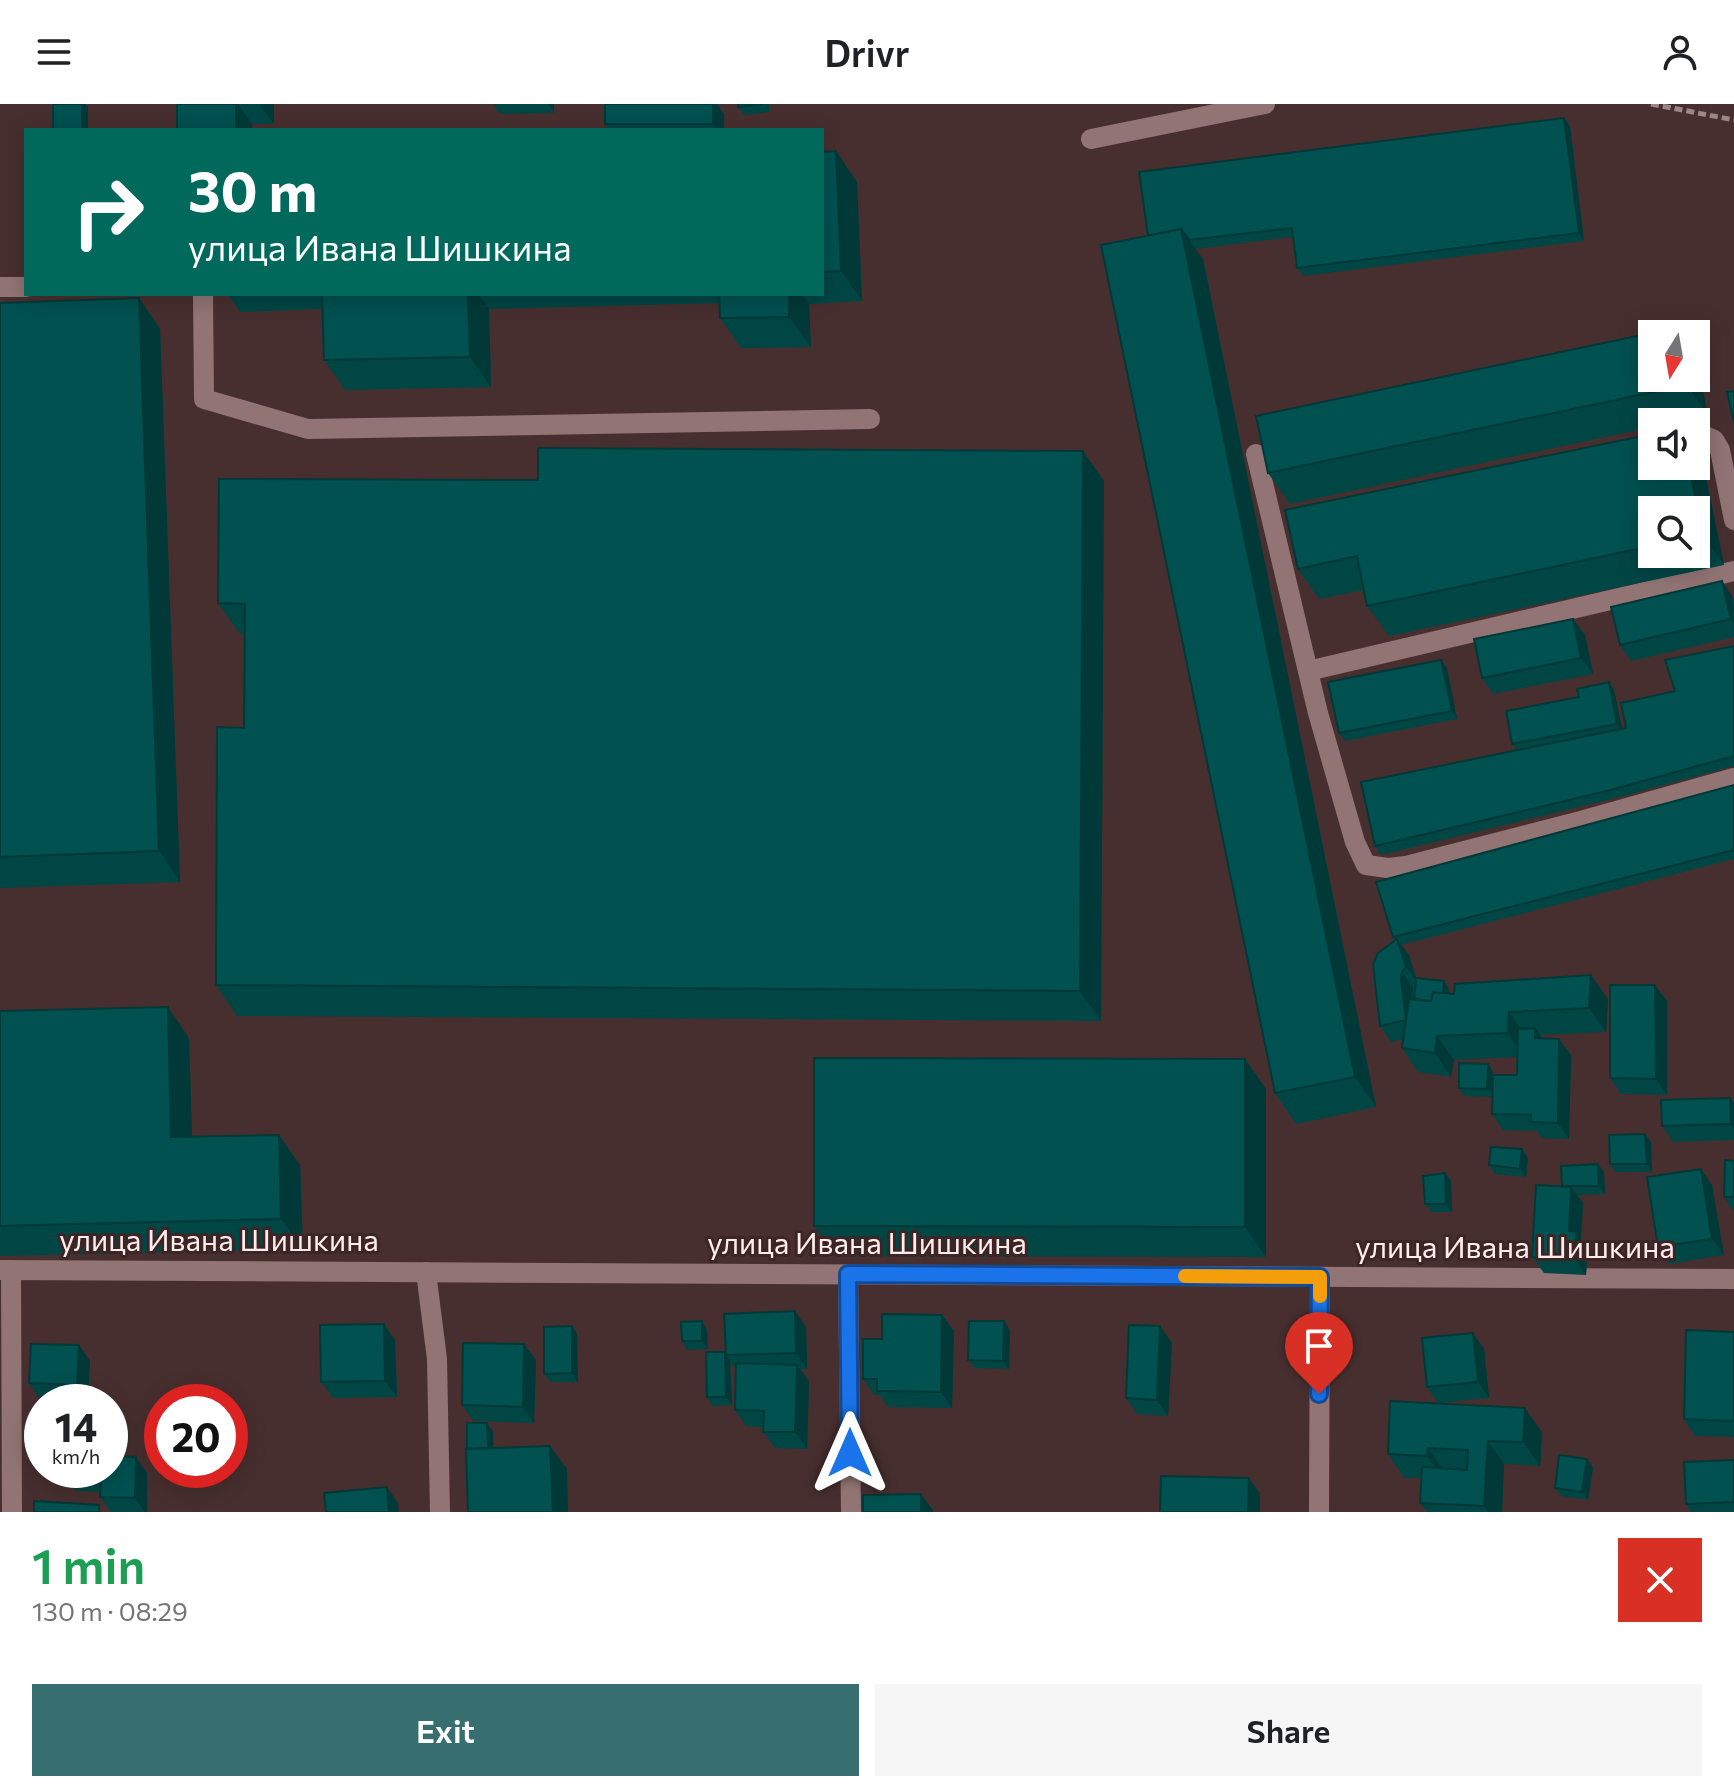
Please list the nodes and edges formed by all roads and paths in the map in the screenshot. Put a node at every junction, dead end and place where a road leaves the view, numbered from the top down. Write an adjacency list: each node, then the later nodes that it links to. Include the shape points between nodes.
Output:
1 (1651, 104): 3 (path)
2 (1249, 105): 4 (street)
3 (1734, 120)
4 (1091, 139)
5 (0, 287): 6 (street)
6 (24, 287)
7 (203, 296): 8 (street, via 204,399 308,429)
8 (870, 419)
9 (1710, 438): 11 (street, via 1720,450)
10 (1256, 454): 13 (street, via 1281,526)
11 (1734, 520)
12 (1734, 571): 13 (street)
13 (1308, 671): 14 (street, via 1360,857 1376,868 1406,866)
14 (1734, 778)
15 (5, 1270): 16 (street, улица Ивана Шишкина); 20 (street)
16 (426, 1272): 17 (street, улица Ивана Шишкина); 21 (street, via 437,1359)
17 (848, 1274): 18 (street, улица Ивана Шишкина); 22 (street)
18 (1320, 1277): 19 (street, улица Ивана Шишкина); 23 (street)
19 (1734, 1279)
20 (12, 1512)
21 (440, 1512)
22 (851, 1512)
23 (1319, 1512)

